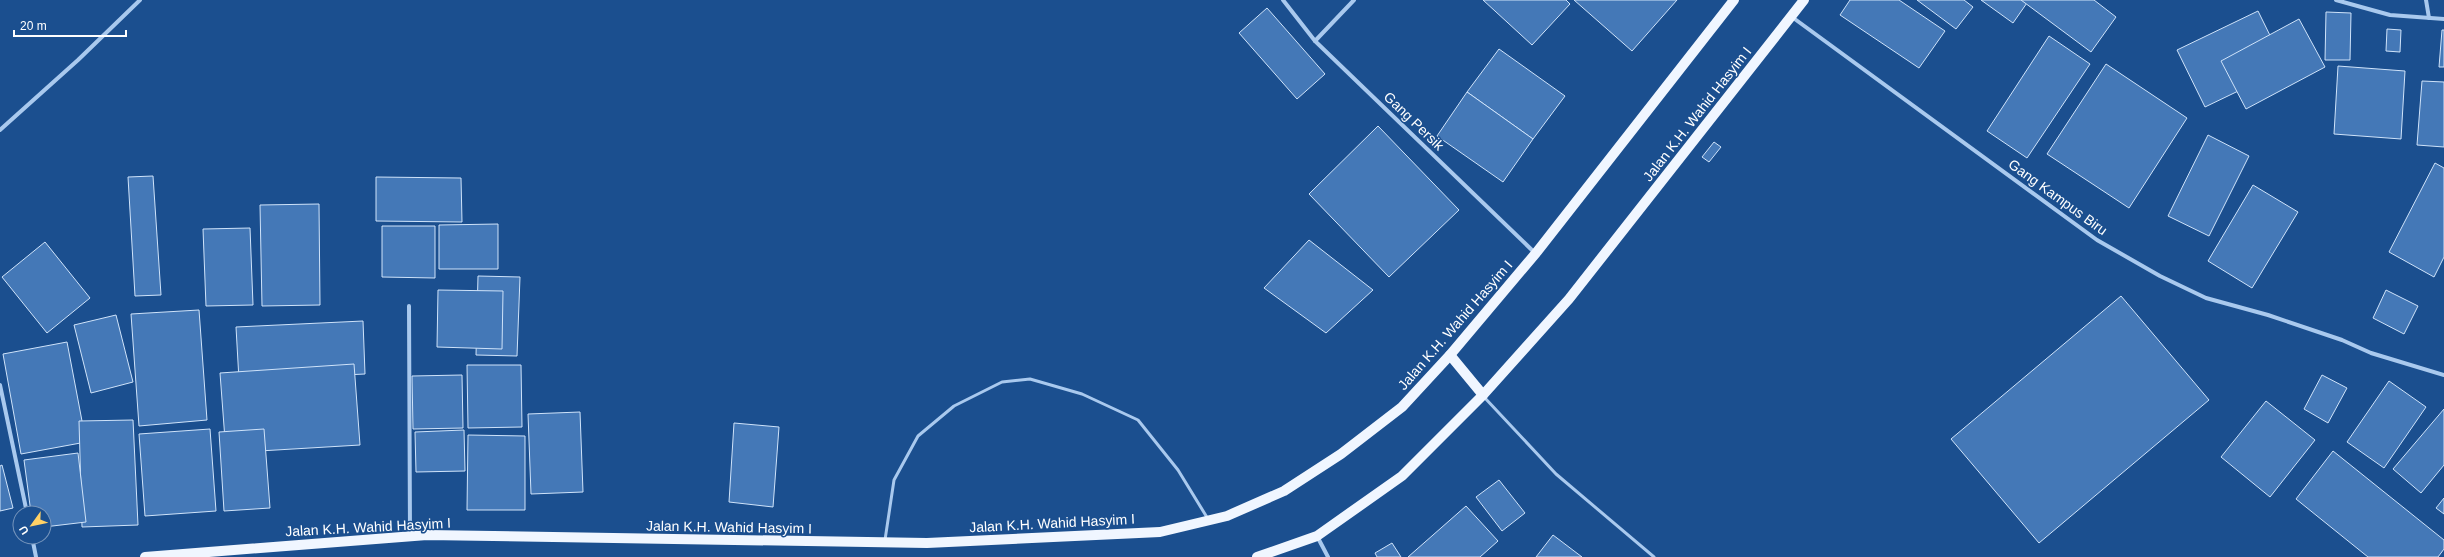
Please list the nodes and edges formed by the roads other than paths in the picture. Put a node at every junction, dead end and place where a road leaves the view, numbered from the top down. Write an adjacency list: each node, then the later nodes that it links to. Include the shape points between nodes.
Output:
1 (140, 0): 12 (street)
2 (1283, 0): 11 (street, Gang Persik)
3 (1354, 0): 11 (street)
4 (1734, 0): 13 (main road, Jalan K.H. Wahid Hasyim I)
5 (1804, 0): 8 (main road, Jalan K.H. Wahid Hasyim I)
6 (2336, 0): 9 (street, via 2390,15)
7 (2426, 0): 9 (street)
8 (1792, 16): 16 (street, Gang Kampus Biru, via 2097,240 2160,276 2206,298 2268,315 2342,340 2371,353); 18 (main road, Jalan K.H. Wahid Hasyim I, via 1569,299)
9 (2429, 18): 10 (street)
10 (2444, 19)
11 (1315, 41): 13 (street, Gang Persik)
12 (0, 130)
13 (1536, 253): 15 (main road, Jalan K.H. Wahid Hasyim I)
14 (409, 306): 21 (street)
15 (1450, 355): 18 (main road); 20 (main road, Jalan K.H. Wahid Hasyim I, via 1402,407 1341,454 1284,491 1227,516)
16 (2444, 375)
17 (0, 385): 19 (street)
18 (1483, 395): 22 (main road, Jalan K.H. Wahid Hasyim I, via 1402,476); 29 (lane, via 1556,474)
19 (25, 505)
20 (1209, 520): 23 (main road, Jalan K.H. Wahid Hasyim I, via 1160,532); 23 (lane, via 1178,470 1138,420 1082,394 1030,379 1002,382 954,406 918,436 894,480)
21 (410, 536): 23 (main road, Jalan K.H. Wahid Hasyim I); 26 (main road, Jalan K.H. Wahid Hasyim I)
22 (1317, 536): 27 (main road, Jalan K.H. Wahid Hasyim I); 28 (street)
23 (884, 543)
24 (34, 545): 25 (street)
25 (36, 557)
26 (145, 557)
27 (1257, 557)
28 (1328, 557)
29 (1654, 557)

